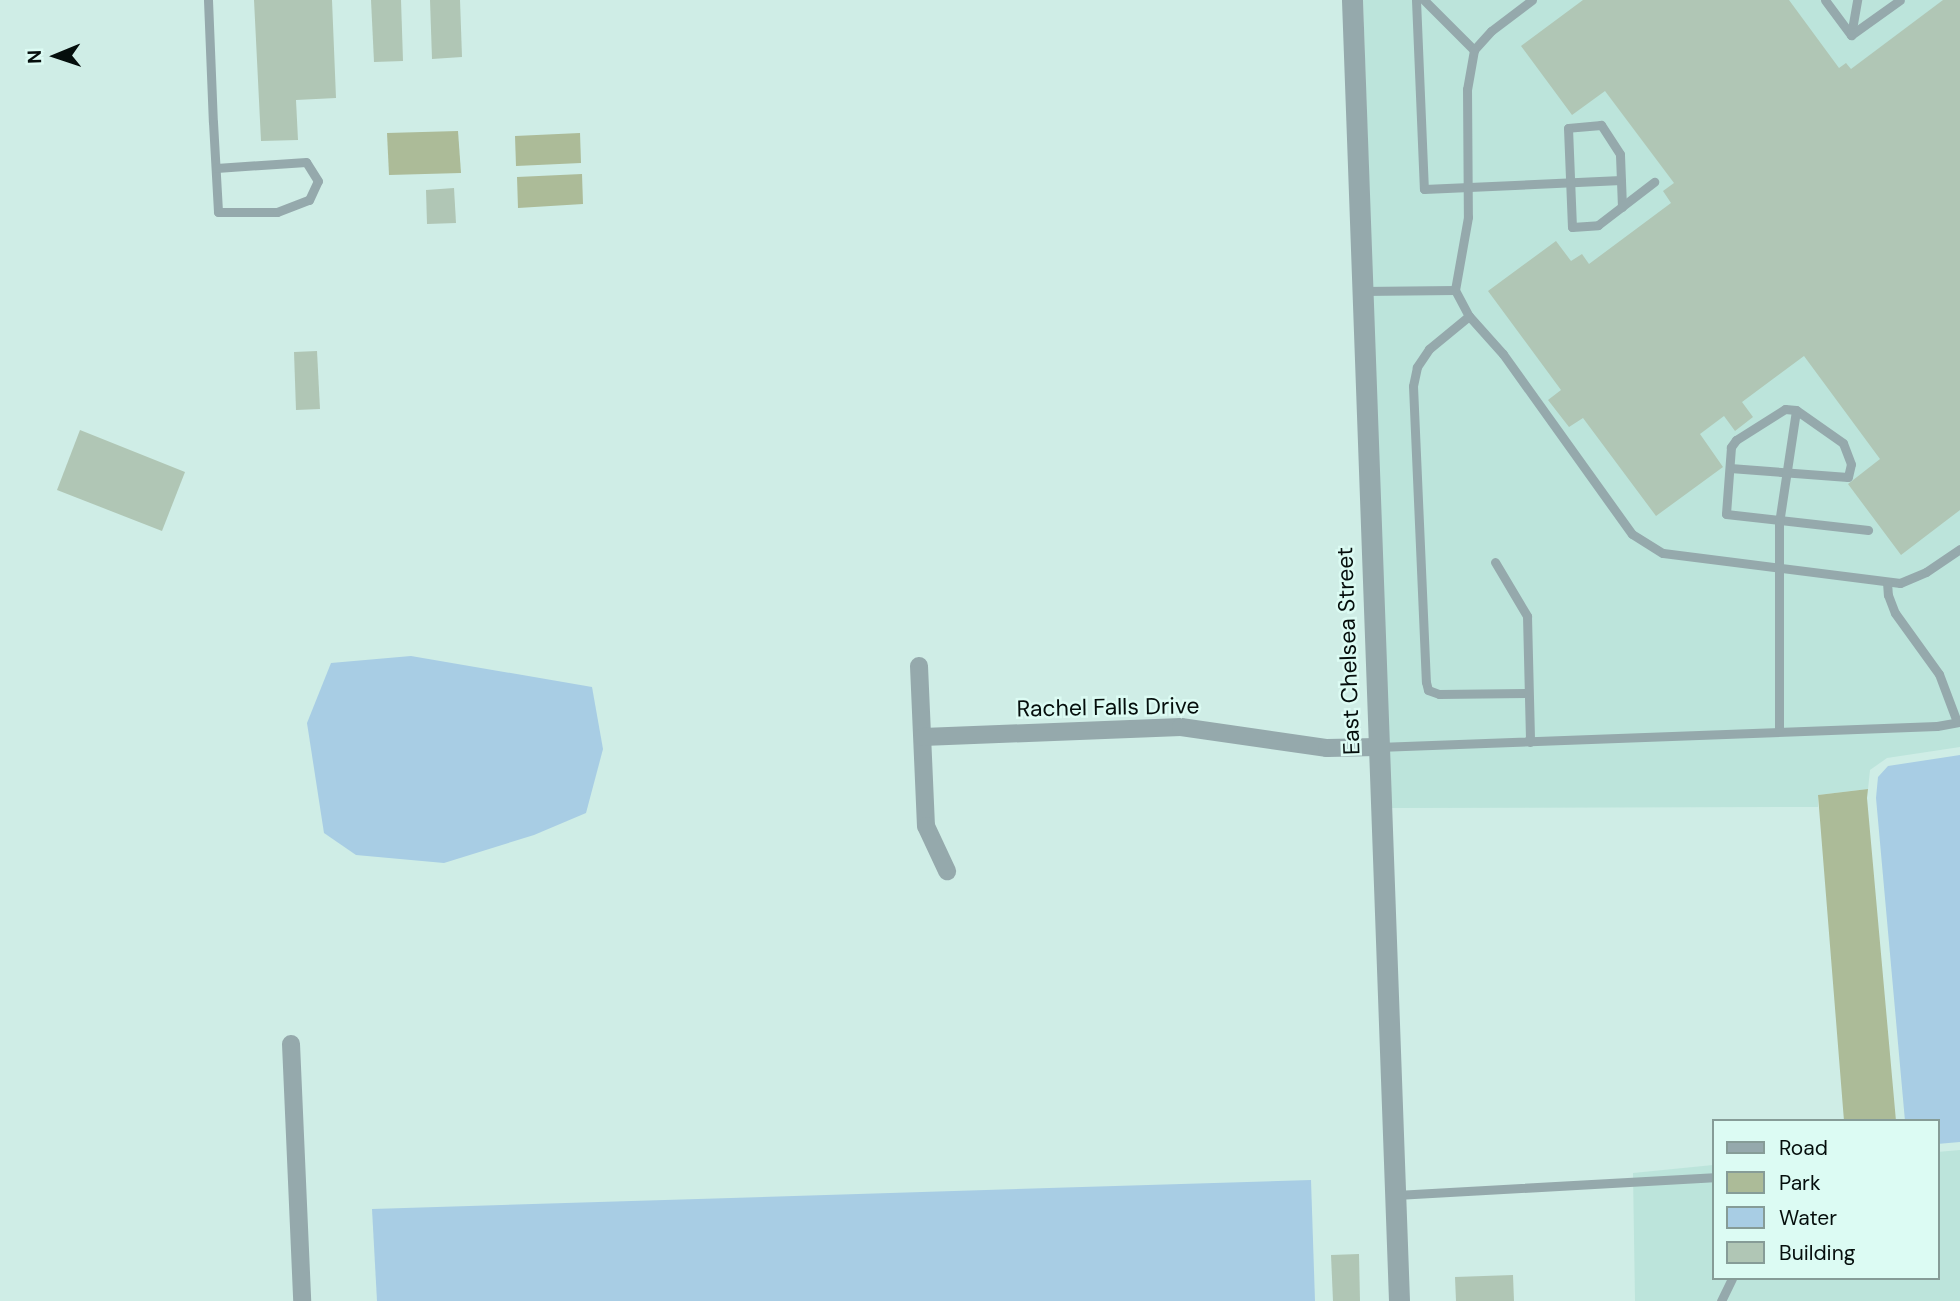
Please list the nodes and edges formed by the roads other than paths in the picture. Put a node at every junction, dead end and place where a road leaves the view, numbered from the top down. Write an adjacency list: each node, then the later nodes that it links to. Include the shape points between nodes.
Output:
1 (208, 0): 11 (lane)
2 (1352, 0): 18 (street, East Chelsea Street)
3 (1416, 0): 15 (lane, via 1424,190)
4 (1424, 0): 10 (lane)
5 (1532, 0): 10 (lane)
6 (1825, 0): 9 (lane)
7 (1857, 0): 9 (lane)
8 (1900, 0): 9 (lane)
9 (1851, 35)
10 (1474, 50): 15 (lane, via 1467,89)
11 (216, 168): 11 (lane, via 218,212 276,212 309,200 318,181 306,162)
12 (1621, 180): 14 (lane); 14 (lane, via 1620,154 1601,125 1568,128); 16 (lane)
13 (1654, 182): 16 (lane)
14 (1570, 183): 15 (lane); 16 (lane, via 1572,227 1598,225)
15 (1468, 188): 17 (lane, via 1468,217)
16 (1622, 207)
17 (1455, 290): 18 (lane); 19 (lane)
18 (1362, 291): 35 (street, East Chelsea Street)
19 (1469, 316): 27 (lane, via 1503,355 1632,534 1663,553); 30 (lane, via 1429,349 1417,367 1413,386 1426,682 1428,690 1439,694)
20 (1796, 410): 21 (lane, via 1785,409 1736,440); 22 (lane); 22 (lane, via 1843,443 1851,464 1844,479)
21 (1730, 468): 22 (lane); 23 (lane, via 1726,514)
22 (1786, 474): 23 (lane)
23 (1780, 520): 24 (lane); 27 (lane)
24 (1868, 530)
25 (1960, 549): 28 (lane, via 1926,572 1900,583)
26 (1494, 562): 30 (lane, via 1527,616)
27 (1778, 568): 28 (lane); 32 (lane)
28 (1887, 583): 31 (lane, via 1895,613 1938,674)
29 (919, 666): 33 (street)
30 (1528, 693): 34 (lane)
31 (1958, 722): 32 (lane)
32 (1779, 731): 34 (lane)
33 (923, 737): 35 (street, Rachel Falls Drive, via 1181,727 1327,748); 36 (street, via 926,827)
34 (1530, 742): 35 (lane)
35 (1377, 747): 39 (street, East Chelsea Street)
36 (947, 871)
37 (291, 1045): 41 (street)
38 (1712, 1177): 39 (lane)
39 (1395, 1196): 42 (street, East Chelsea Street)
40 (1731, 1280): 43 (lane)
41 (302, 1301)
42 (1399, 1301)
43 (1721, 1301)

